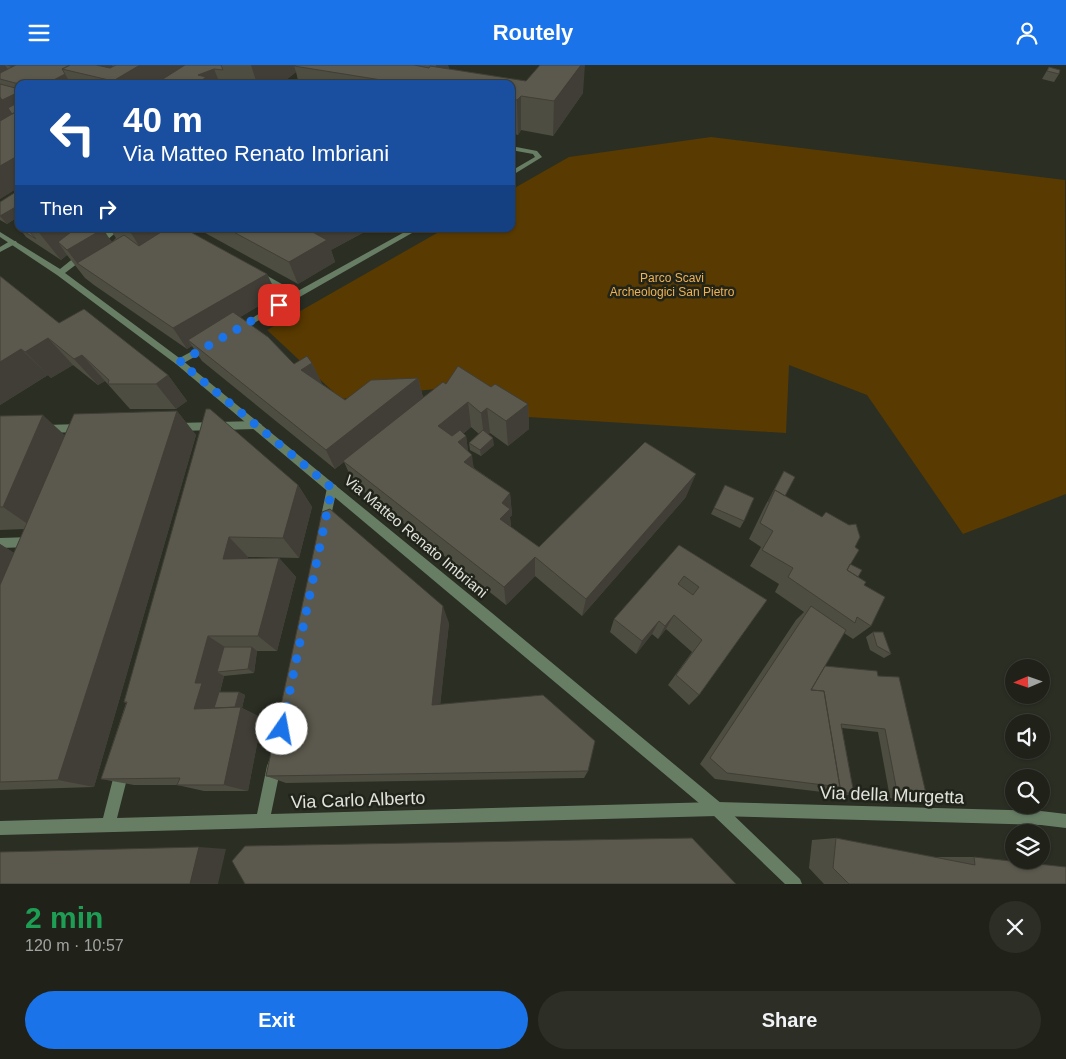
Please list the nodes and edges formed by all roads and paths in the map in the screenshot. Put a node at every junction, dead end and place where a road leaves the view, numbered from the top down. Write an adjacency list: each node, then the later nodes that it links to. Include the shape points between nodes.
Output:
1 (515, 149): 2 (street, via 539,157)
2 (515, 172)
3 (112, 232): 9 (street)
4 (410, 232): 10 (street)
5 (0, 234): 6 (street, Via Matteo Renato Imbriani)
6 (12, 243): 7 (street); 9 (street, Via Matteo Renato Imbriani)
7 (0, 250)
8 (253, 272): 10 (street)
9 (60, 273): 13 (street, Via Matteo Renato Imbriani)
10 (296, 296): 11 (street)
11 (229, 334)
12 (213, 343): 13 (street)
13 (180, 362): 14 (street, Via Matteo Renato Imbriani)
14 (256, 425): 15 (street, via 211,431); 18 (street, Via Matteo Renato Imbriani)
15 (164, 427)
16 (87, 428): 17 (street)
17 (38, 429)
18 (332, 488): 19 (street); 24 (street, Via Matteo Renato Imbriani)
19 (322, 536)
20 (40, 542): 21 (street)
21 (0, 543)
22 (276, 755): 25 (street)
23 (125, 759): 27 (street)
24 (717, 809): 25 (street, Via Carlo Alberto); 26 (street, Via della Murgetta); 29 (street, Via Matteo Renato Imbriani)
25 (263, 821): 27 (street, Via Carlo Alberto)
26 (1066, 821)
27 (108, 825): 28 (street, Via Carlo Alberto)
28 (0, 828)
29 (796, 884)

